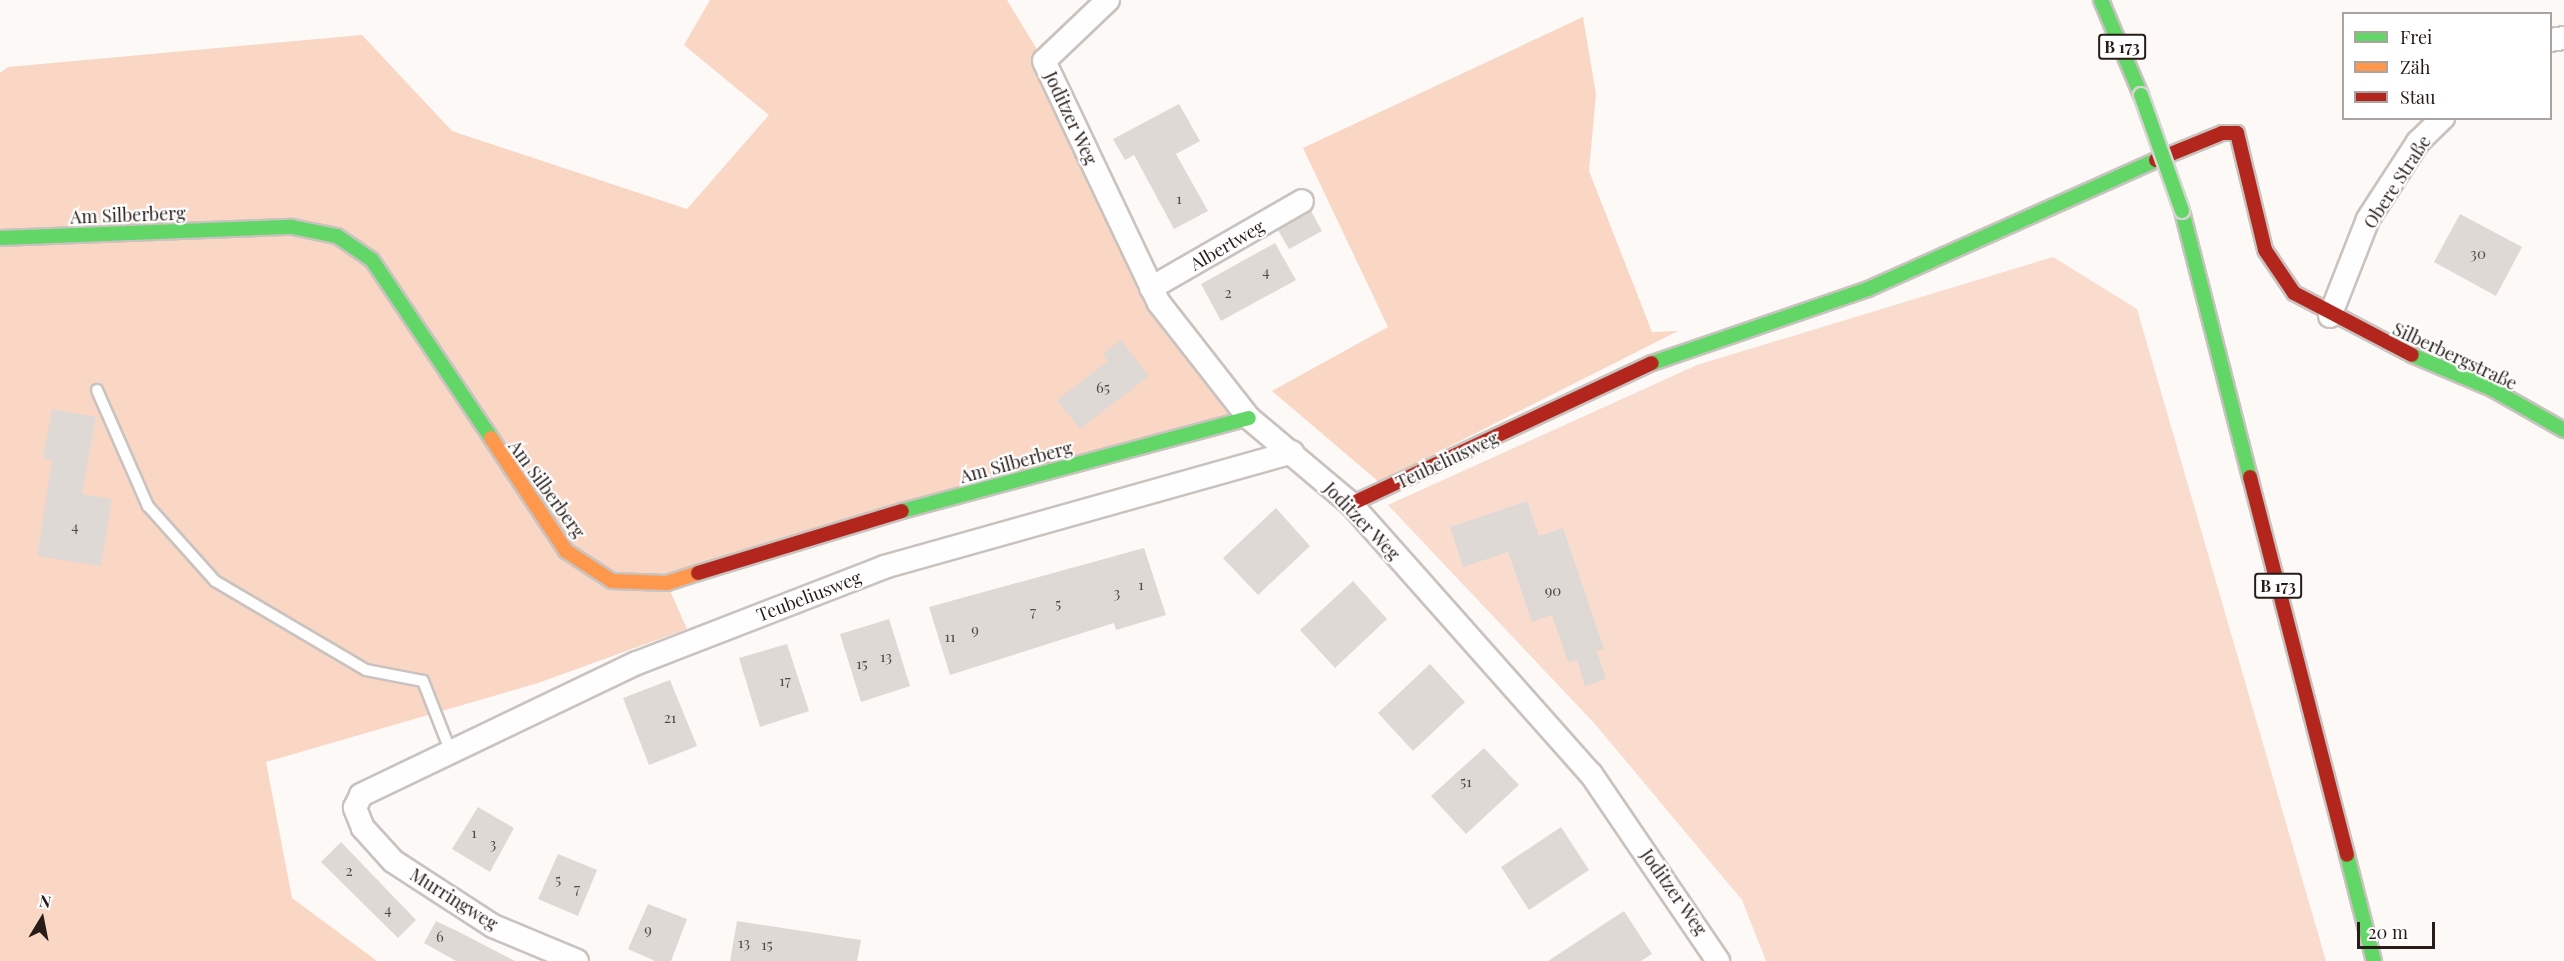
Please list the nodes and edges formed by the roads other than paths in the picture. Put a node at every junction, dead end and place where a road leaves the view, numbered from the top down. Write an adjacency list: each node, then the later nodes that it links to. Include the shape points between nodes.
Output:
1 (1108, 0): 6 (street, Joditzer Weg, via 1044,61)
2 (2101, 0): 18 (street, B 173, bridge, via 2182,211)
3 (2441, 120): 7 (street, Obere Straße, via 2418,142 2368,219)
4 (1302, 201): 6 (street, Albertweg)
5 (0, 238): 10 (street, Am Silberberg, via 292,227 337,236 372,260 567,551 612,581 667,583 897,512)
6 (1151, 288): 10 (street, Joditzer Weg)
7 (2330, 316): 9 (street, Silberbergstraße, via 2294,293 2276,272 2265,250 2238,133 2222,133 2092,185 1935,262 1868,289 1695,344); 11 (street, Silberbergstraße, via 2492,389)
8 (97, 390): 14 (lane, via 148,506 215,581 366,670 423,681)
9 (1544, 416): 13 (street, Teubeliusweg)
10 (1249, 418): 12 (street, Joditzer Weg)
11 (2564, 430)
12 (1292, 452): 13 (street, Joditzer Weg); 14 (street, Teubeliusweg, via 884,567 637,663)
13 (1351, 504): 17 (street, Joditzer Weg, via 1591,774)
14 (450, 750): 15 (street, Teubeliusweg, via 361,795)
15 (354, 808): 16 (street, Murringweg, via 363,828 393,861 493,926)
16 (577, 961)
17 (1718, 961)
18 (2374, 961)

